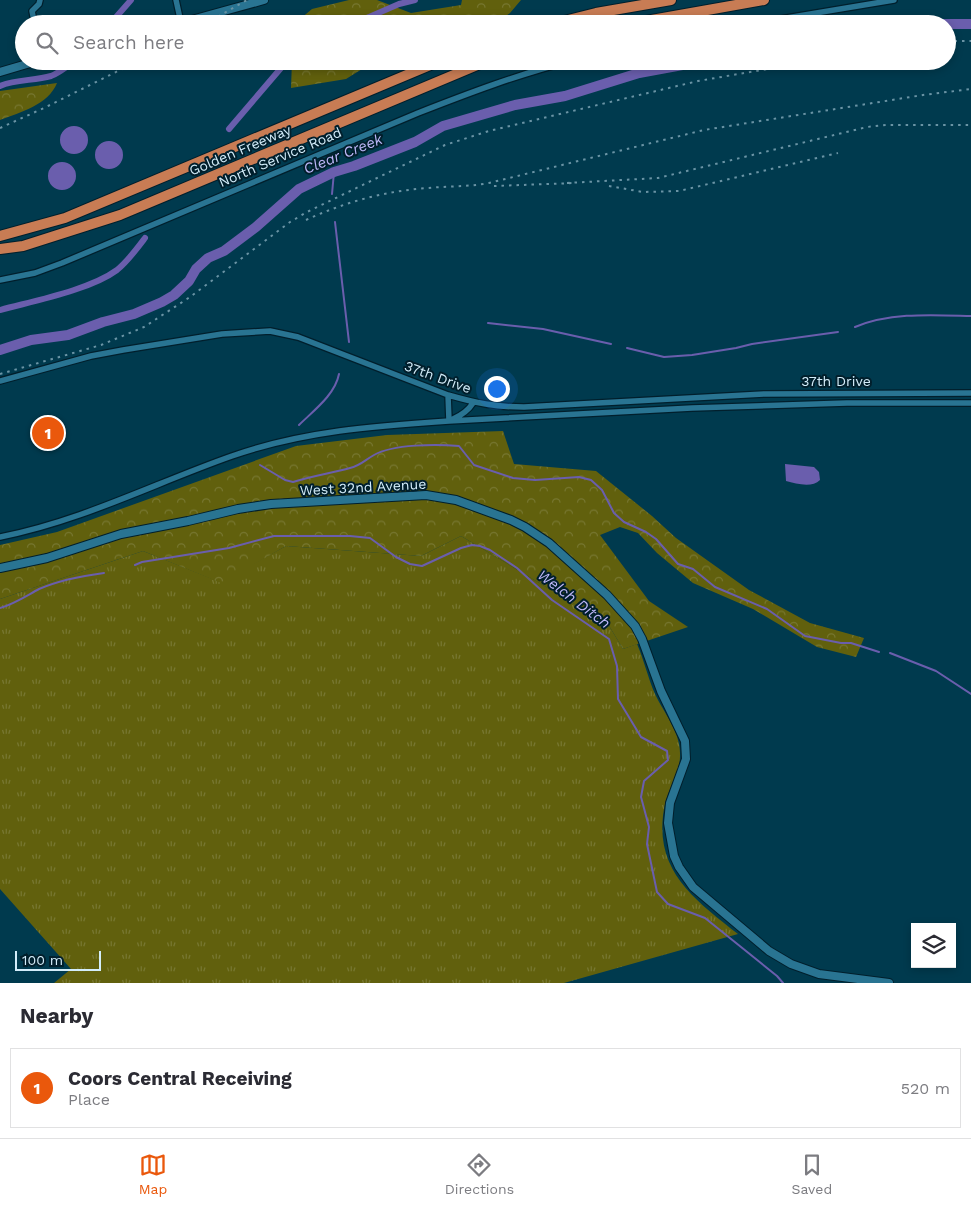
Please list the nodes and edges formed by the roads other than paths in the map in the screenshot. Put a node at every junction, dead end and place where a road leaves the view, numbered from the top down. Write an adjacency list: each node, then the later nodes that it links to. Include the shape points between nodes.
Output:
1 (40, 0): 7 (street)
2 (176, 0): 8 (street)
3 (264, 0): 9 (street)
4 (671, 0): 10 (highway)
5 (764, 0): 11 (highway)
6 (894, 0): 12 (street)
7 (33, 15)
8 (178, 15)
9 (209, 15)
10 (588, 15)
11 (680, 15)
12 (804, 15)
13 (15, 67): 17 (street)
14 (419, 70): 18 (highway, Golden Freeway, via 65,218)
15 (466, 70): 19 (highway, Golden Freeway, via 120,215 23,246)
16 (538, 70): 20 (street, North Service Road, via 409,116 62,263 35,273)
17 (0, 72)
18 (0, 236)
19 (0, 249)
20 (0, 280)
21 (0, 381): 23 (street, 37th Drive, via 90,356 222,334 270,331 298,337)
22 (971, 393): 24 (street, 37th Drive, via 764,394 524,408)
23 (448, 395): 24 (street, 37th Drive); 26 (street)
24 (473, 403): 26 (street, via 462,415)
25 (971, 404): 26 (street, via 717,407)
26 (449, 421): 27 (street, via 369,426 274,444 234,455 103,508)
27 (0, 537)
28 (0, 568): 29 (street, West 32nd Avenue, via 47,558 121,534 271,504 434,496 456,500 518,524 550,544 607,595 630,619 642,639 685,741 686,759 670,803 668,823 676,861 693,887 769,951 791,964 819,974)
29 (889, 983)

